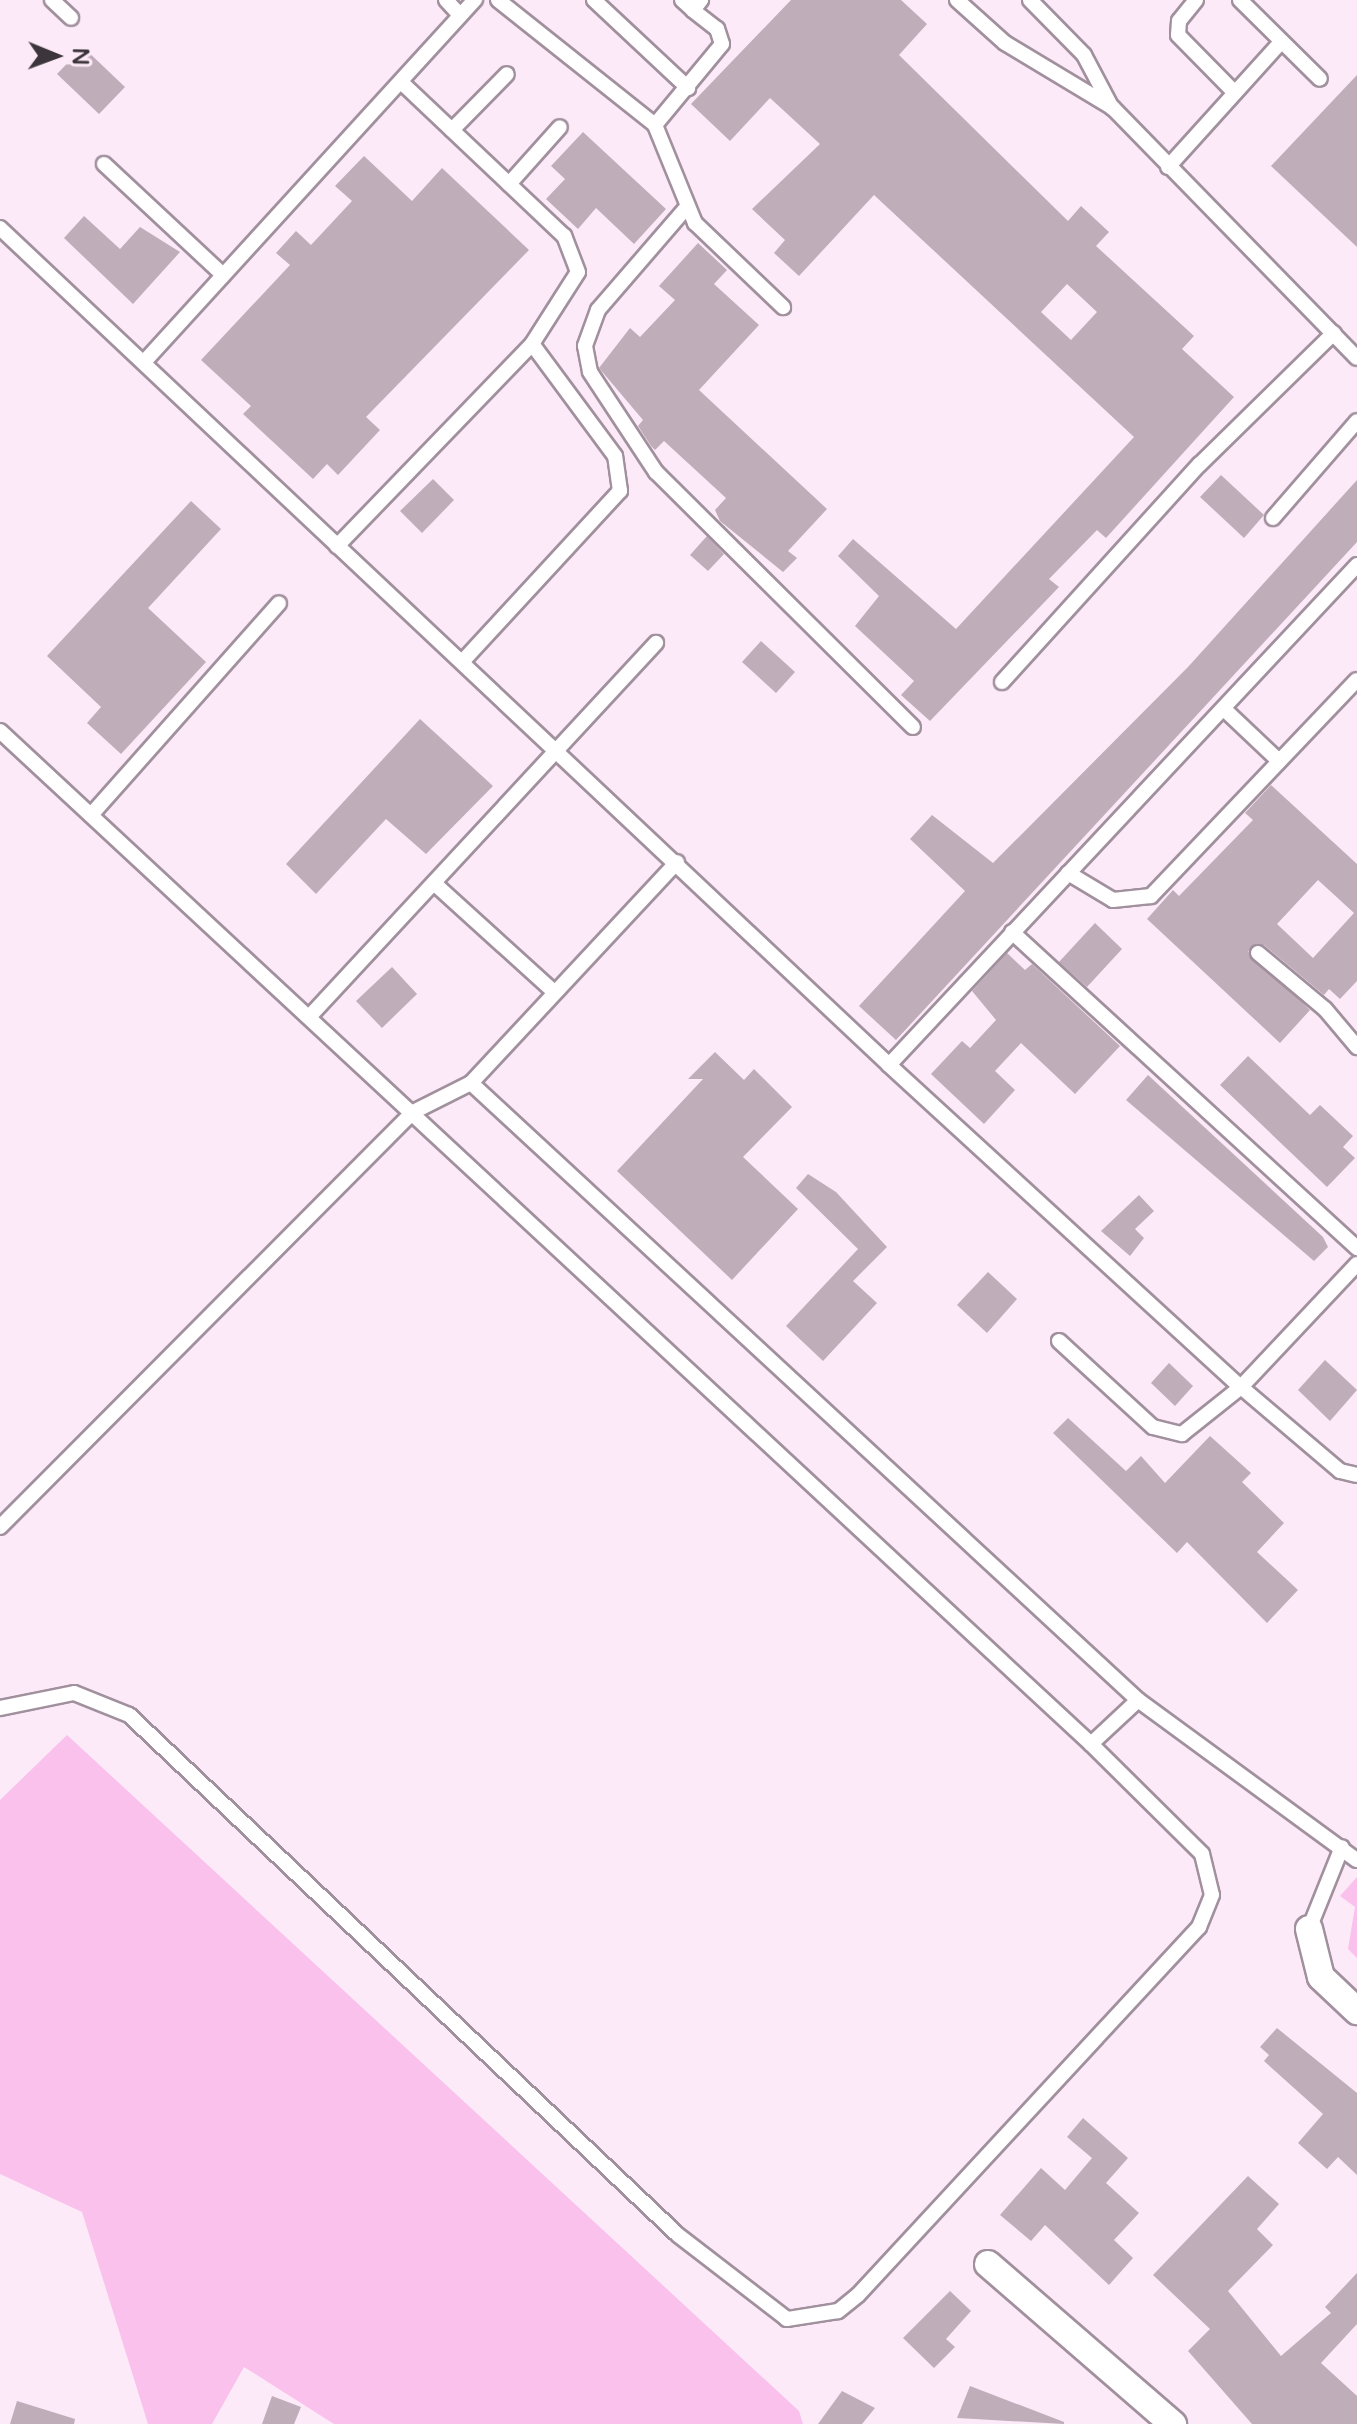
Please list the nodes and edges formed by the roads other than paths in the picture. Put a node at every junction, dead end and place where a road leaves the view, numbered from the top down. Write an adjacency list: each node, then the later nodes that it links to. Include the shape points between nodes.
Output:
1 (52, 0): 12 (lane)
2 (446, 0): 11 (lane)
3 (475, 0): 11 (lane)
4 (498, 0): 20 (lane)
5 (594, 0): 17 (lane)
6 (957, 0): 19 (lane, via 1005,43)
7 (1030, 0): 19 (lane, via 1084,55)
8 (1196, 0): 18 (lane, via 1179,21 1178,35)
9 (1240, 0): 13 (lane)
10 (692, 3): 17 (lane, via 717,29 722,44)
11 (460, 15): 16 (lane)
12 (71, 18)
13 (1281, 42): 15 (lane); 18 (lane)
14 (507, 74): 22 (lane)
15 (1320, 79)
16 (402, 83): 22 (lane); 28 (lane)
17 (688, 88): 20 (lane)
18 (1235, 93): 24 (lane)
19 (1113, 108): 24 (lane)
20 (655, 125): 26 (lane)
21 (560, 127): 25 (lane)
22 (452, 130): 25 (lane)
23 (104, 164): 28 (lane)
24 (1168, 167): 30 (lane)
25 (509, 184): 31 (lane, via 564,236 578,272)
26 (686, 208): 29 (lane); 44 (lane, via 598,310 585,346 590,372 656,472)
27 (0, 228): 33 (lane)
28 (223, 275): 33 (lane)
29 (783, 307)
30 (1334, 333): 32 (lane); 42 (lane, via 1200,464)
31 (532, 344): 36 (lane); 40 (lane, via 615,456 620,491)
32 (1357, 358)
33 (144, 362): 36 (lane)
34 (1357, 421): 35 (lane)
35 (1273, 518)
36 (337, 546): 40 (lane)
37 (1357, 565): 43 (lane)
38 (279, 603): 48 (lane)
39 (656, 643): 46 (lane)
40 (462, 662): 46 (lane)
41 (1357, 680): 47 (lane)
42 (1002, 682)
43 (1225, 710): 47 (lane); 50 (lane)
44 (913, 727)
45 (0, 731): 48 (lane)
46 (559, 752): 49 (lane); 51 (lane)
47 (1279, 761): 50 (lane, via 1151,896 1113,900)
48 (91, 815): 55 (lane)
49 (677, 862): 54 (lane); 57 (lane)
50 (1068, 873): 52 (lane)
51 (435, 884): 54 (lane); 55 (lane)
52 (1012, 932): 57 (lane); 60 (lane)
53 (1258, 953): 56 (lane, via 1325,1009)
54 (552, 990): 58 (lane)
55 (310, 1016): 59 (lane)
56 (1357, 1047)
57 (889, 1065): 63 (lane)
58 (471, 1083): 59 (lane); 66 (lane)
59 (413, 1112): 65 (lane); 68 (lane)
60 (1357, 1248)
61 (1357, 1264): 63 (lane)
62 (1059, 1341): 63 (lane, via 1165,1433 1182,1434)
63 (1241, 1387): 64 (lane, via 1340,1471)
64 (1357, 1475)
65 (0, 1527)
66 (1138, 1700): 68 (lane); 69 (lane)
67 (0, 1708): 68 (lane, via 74,1693 129,1715 678,2235 787,2319 838,2311 858,2295 1199,1927 1212,1888 1202,1854)
68 (1091, 1744)
69 (1342, 1847): 70 (lane); 71 (lane)
70 (1357, 1860)
71 (1309, 1929): 72 (street, via 1321,1977)
72 (1357, 2011)
73 (988, 2264): 74 (street)
74 (1173, 2424)

